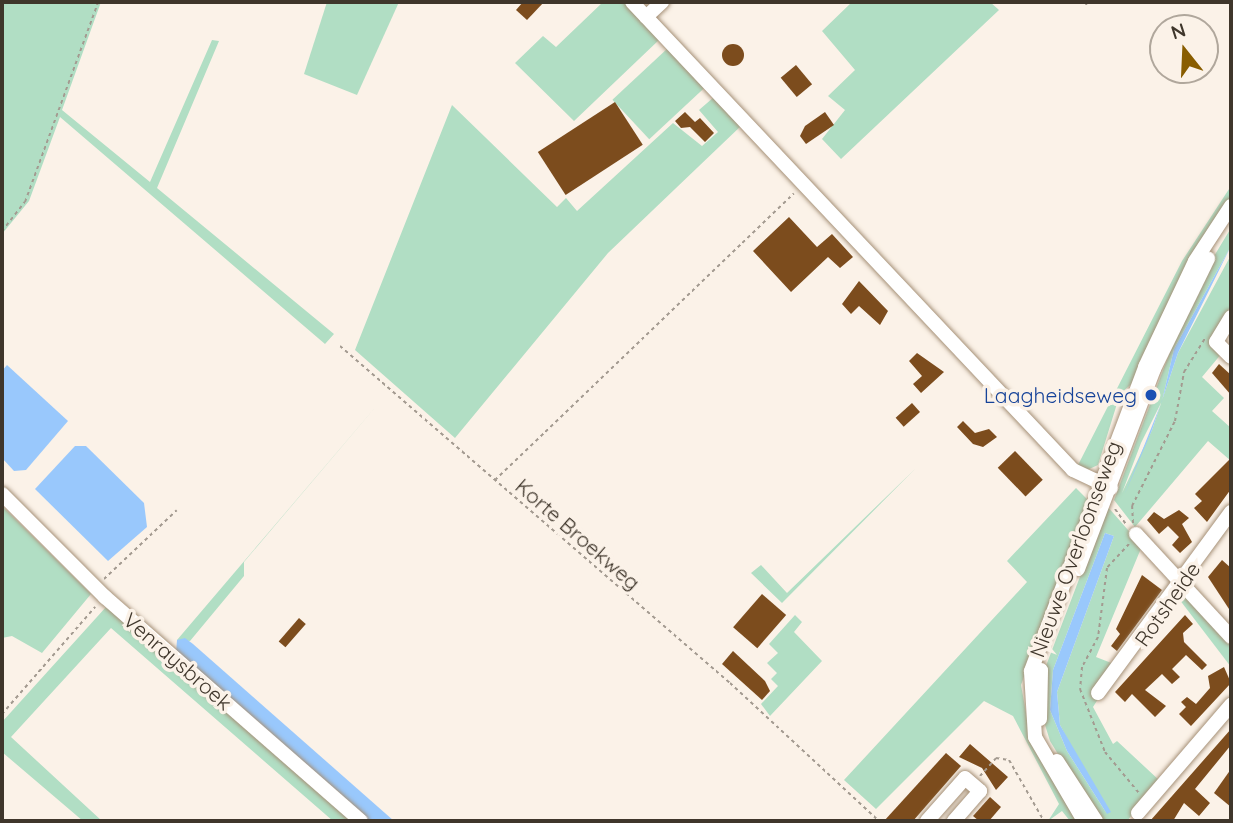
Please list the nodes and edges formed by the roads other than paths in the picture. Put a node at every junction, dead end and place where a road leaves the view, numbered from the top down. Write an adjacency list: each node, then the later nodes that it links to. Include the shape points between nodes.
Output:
1 (632, 2): 3 (street)
2 (662, 2): 3 (street)
3 (646, 17): 8 (street, via 1073,470)
4 (1231, 206): 8 (street, Nieuwe Overloonseweg, via 1168,313)
5 (1231, 222): 8 (street, Nieuwe Overloonseweg, via 1154,369)
6 (1231, 317): 7 (street, via 1216,342)
7 (1231, 356)
8 (1104, 486): 20 (street, Nieuwe Overloonseweg, via 1028,691 1035,737); 21 (street, Nieuwe Overloonseweg, via 1105,502 1038,691 1044,735)
9 (2, 494): 17 (street, Venraysbroek, via 100,592)
10 (1231, 512): 12 (street, Rotsheide)
11 (1134, 532): 12 (street)
12 (1182, 582): 13 (street); 14 (street, Rotsheide)
13 (1231, 637)
14 (1098, 694)
15 (1231, 705): 16 (street)
16 (1138, 813)
17 (361, 821)
18 (927, 821): 19 (street, via 965,778 980,791)
19 (954, 821)
20 (1084, 821)
21 (1096, 821)

